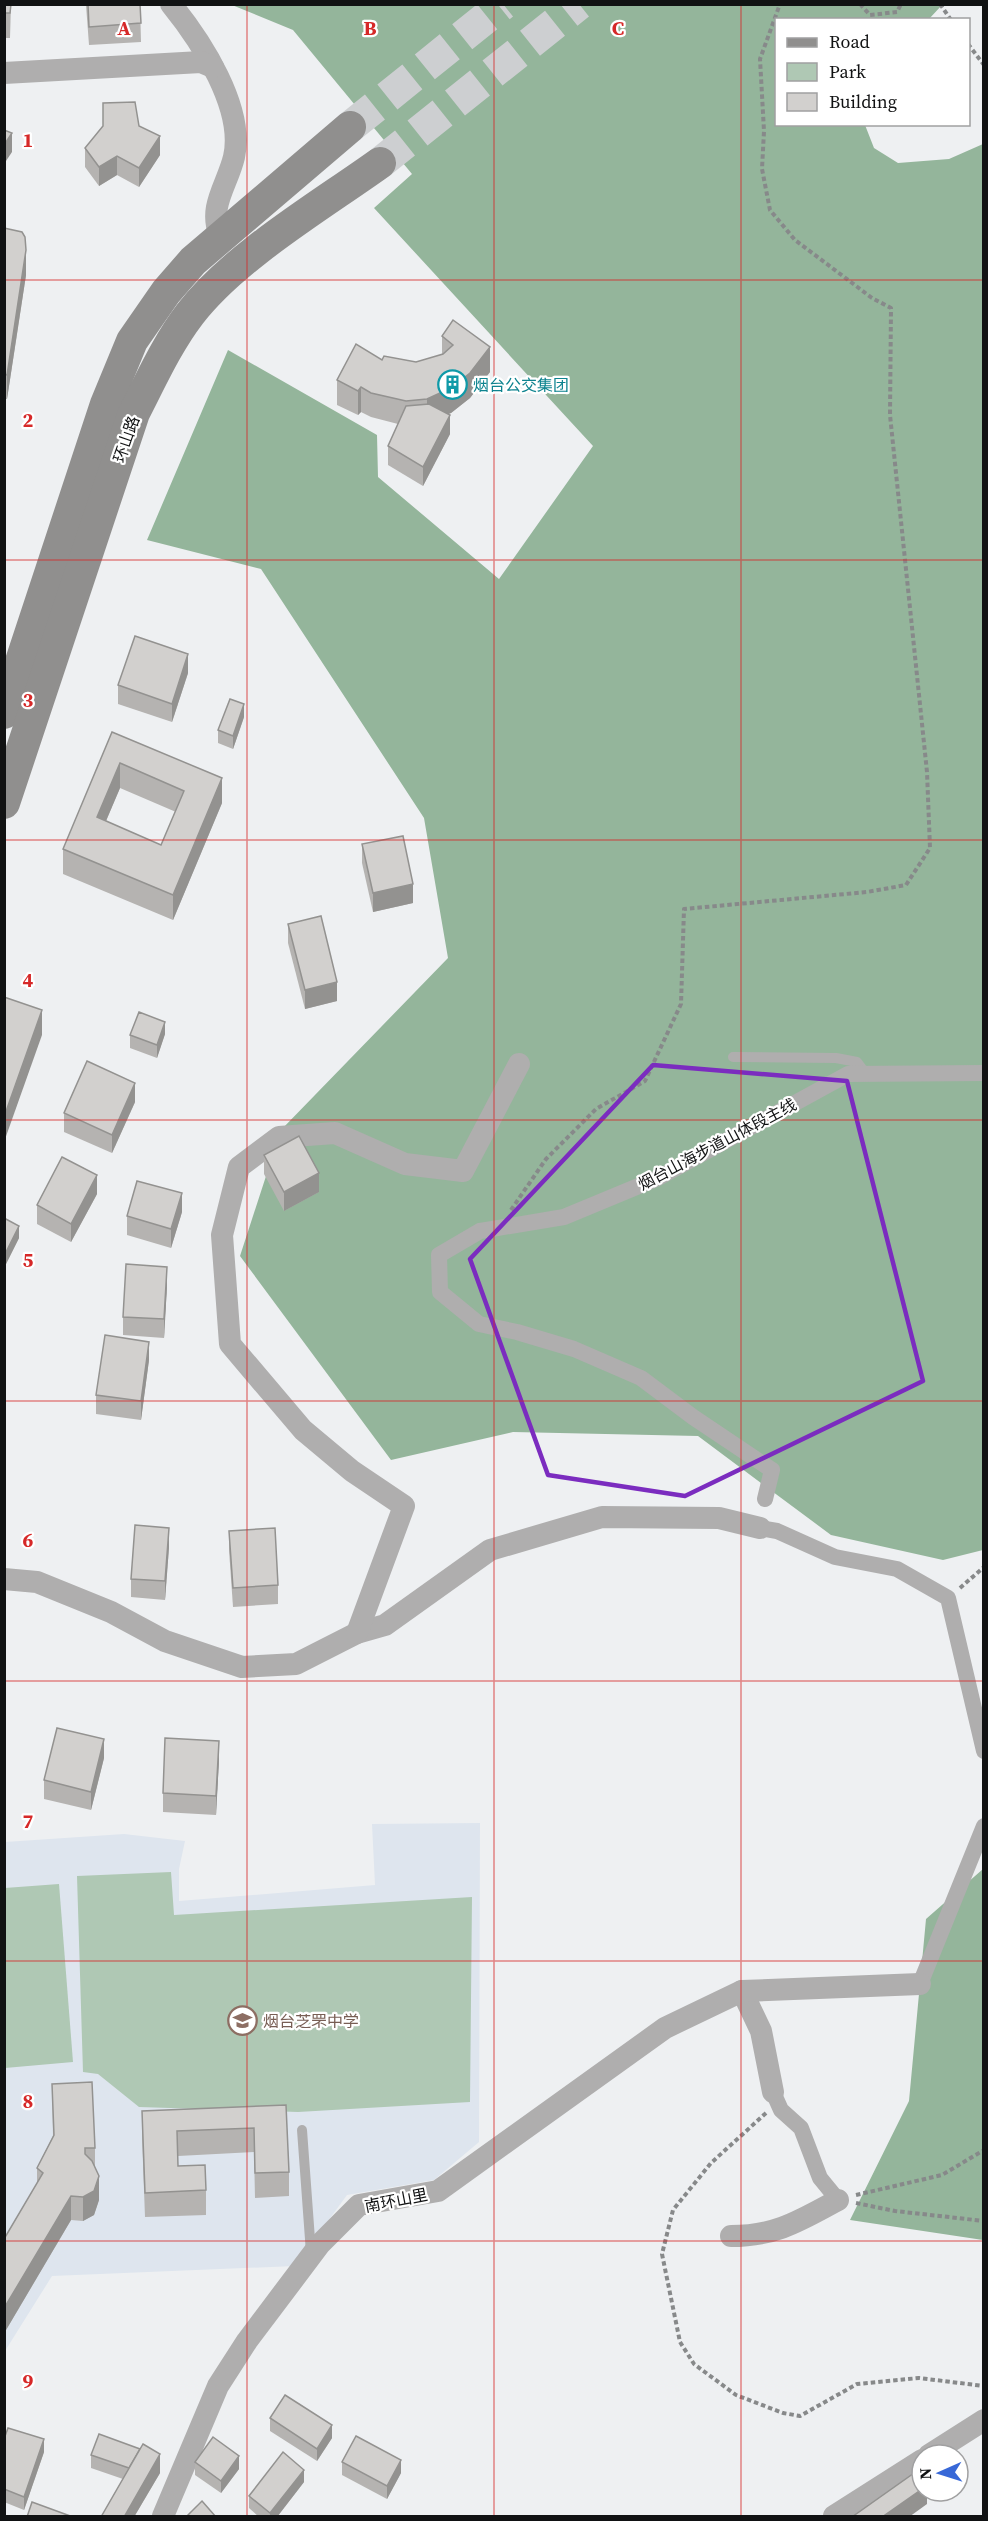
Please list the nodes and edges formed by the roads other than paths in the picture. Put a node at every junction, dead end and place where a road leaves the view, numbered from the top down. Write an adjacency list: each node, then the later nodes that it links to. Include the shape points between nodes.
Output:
1 (171, 4): 2 (street)
2 (213, 67): 3 (street, via 201,62); 6 (street, via 235,128 234,158 214,213)
3 (4, 72)
4 (350, 127): 6 (main road, 环山路)
5 (380, 163): 8 (main road, 环山路, via 230,273 190,313 162,358 134,413)
6 (219, 236): 7 (main road, 环山路, via 166,292 132,341 106,404)
7 (4, 713)
8 (4, 803)
9 (733, 1057): 12 (lane, via 836,1058 857,1062)
10 (519, 1064): 16 (street, via 463,1171 405,1164 336,1132 279,1137 239,1167 222,1235 230,1344 303,1430 352,1471 404,1506)
11 (984, 1073): 12 (street, 烟台山海步道山体段主线)
12 (866, 1074): 13 (street, 烟台山海步道山体段主线, via 848,1074 658,1178 564,1217 480,1231 438,1255 440,1292 479,1324 574,1349 641,1378 772,1470)
13 (765, 1499)
14 (760, 1527): 16 (street, via 719,1518 602,1517 490,1550 385,1625); 17 (street, via 834,1557 897,1569 948,1598)
15 (4, 1579): 16 (street, via 37,1582 111,1612 165,1641 242,1667 296,1664)
16 (357, 1633)
17 (984, 1751)
18 (984, 1826): 19 (street)
19 (920, 1984): 20 (street)
20 (742, 1991): 21 (street, via 761,2031); 25 (street, 南环山里, via 665,2028 438,2191 359,2205)
21 (773, 2092): 23 (street, via 781,2110 801,2128 820,2178)
22 (302, 2130): 25 (lane)
23 (838, 2200): 24 (street, via 783,2228 759,2236)
24 (731, 2236)
25 (311, 2257): 29 (street, 南环山里, via 218,2386)
26 (984, 2420): 27 (street)
27 (948, 2443)
28 (910, 2468): 30 (street)
29 (163, 2517)
30 (834, 2517)

